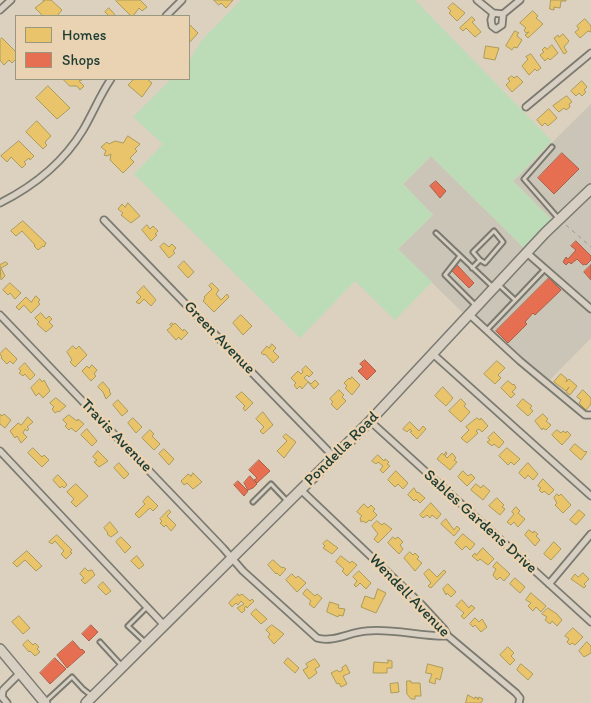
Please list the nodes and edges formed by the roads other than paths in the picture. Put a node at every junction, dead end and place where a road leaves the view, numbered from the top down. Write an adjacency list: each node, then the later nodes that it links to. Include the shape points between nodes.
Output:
1 (11, 0): 5 (street)
2 (182, 0): 8 (street)
3 (477, 0): 6 (street)
4 (520, 0): 7 (street)
5 (0, 10)
6 (492, 14): 7 (street); 7 (street, via 492,26 496,29 502,25)
7 (503, 14)
8 (167, 15)
9 (591, 53): 11 (street)
10 (110, 80): 14 (street, via 65,155 37,181)
11 (526, 107)
12 (552, 147): 16 (lane, via 524,179)
13 (591, 189): 16 (main road, Pondella Road)
14 (0, 203)
15 (104, 220): 34 (street, Green Avenue)
16 (559, 220): 18 (main road, Pondella Road)
17 (436, 233): 19 (lane)
18 (527, 253): 22 (street); 23 (main road, Pondella Road)
19 (460, 256): 21 (lane); 25 (lane, via 445,275)
20 (480, 260): 20 (lane, via 485,263 504,242 494,231 473,252); 21 (lane)
21 (472, 268): 23 (lane)
22 (545, 269): 24 (lane); 26 (street)
23 (496, 286): 24 (lane); 25 (main road, Pondella Road)
24 (515, 300): 29 (lane)
25 (477, 307): 28 (main road, Pondella Road)
26 (591, 309)
27 (0, 315): 40 (street, Travis Avenue)
28 (470, 315): 29 (street); 30 (main road, Pondella Road)
29 (486, 330): 31 (street, via 585,414)
30 (434, 354): 32 (main road, Pondella Road); 36 (street)
31 (591, 415)
32 (370, 422): 34 (main road, Pondella Road); 41 (street, Sables Gardens Drive)
33 (0, 451): 42 (street)
34 (334, 457): 35 (main road, Pondella Road)
35 (301, 490): 38 (main road, Pondella Road); 45 (street, Wendell Avenue, via 415,598)
36 (591, 496)
37 (253, 502): 38 (lane, via 271,484)
38 (289, 502): 40 (main road, Pondella Road)
39 (591, 534): 41 (street)
40 (232, 558): 44 (main road, Pondella Road); 45 (street, Travis Avenue, via 317,638 324,640 375,630)
41 (548, 584): 43 (street, Sables Gardens Drive)
42 (147, 606): 44 (street); 47 (lane, via 128,626)
43 (591, 622)
44 (164, 625): 47 (main road, Pondella Road)
45 (448, 636): 52 (street, Wendell Avenue, via 516,693)
46 (100, 642): 49 (lane)
47 (146, 644): 49 (main road, Pondella Road)
48 (0, 649): 50 (main road)
49 (123, 666): 51 (main road, Pondella Road)
50 (20, 673): 53 (street, via 3,690 2,697); 54 (main road)
51 (89, 700): 54 (lane, via 72,678)
52 (520, 701)
53 (6, 703)
54 (45, 703)

